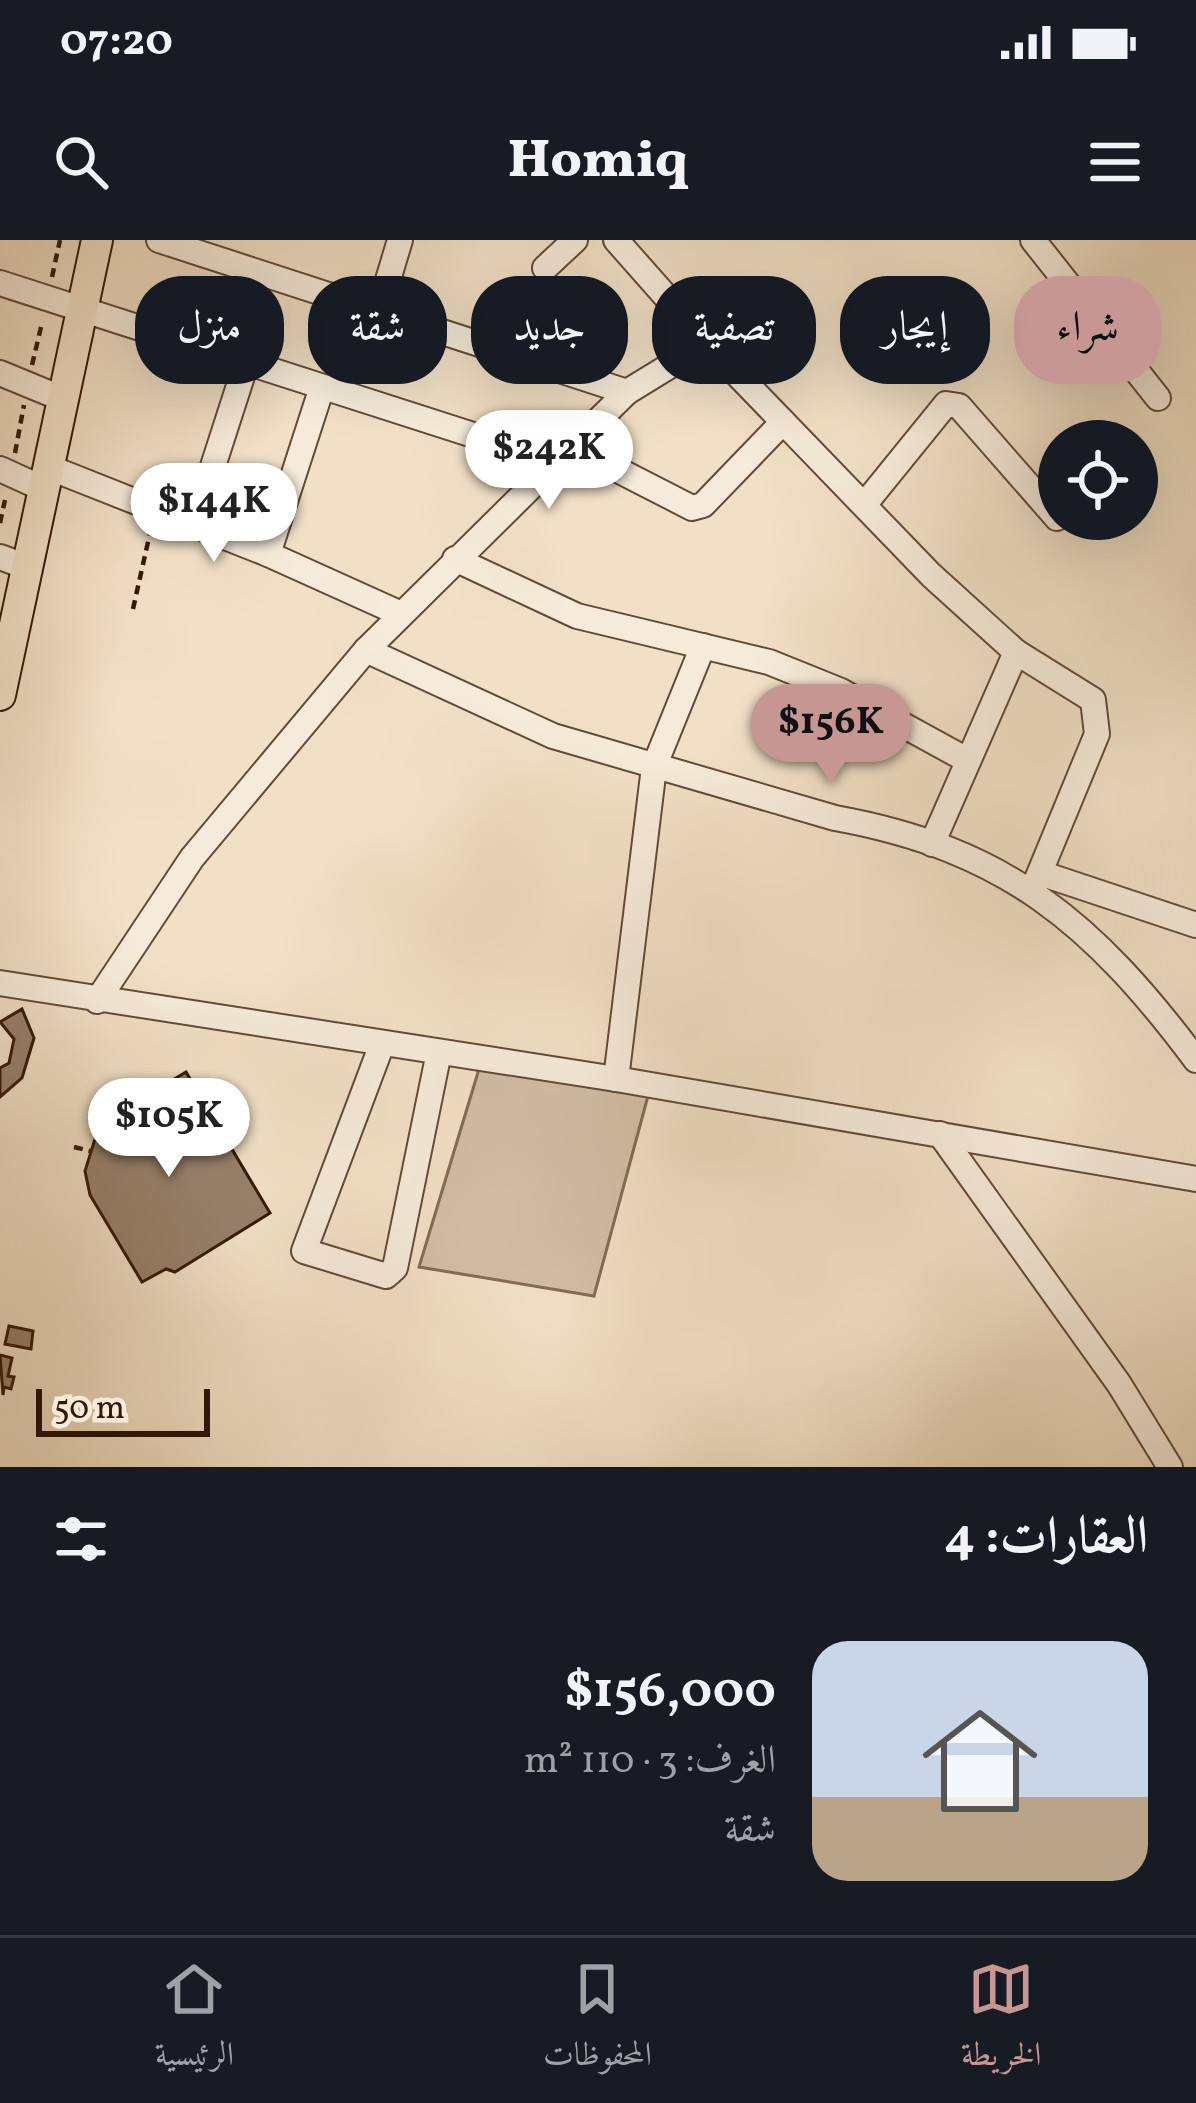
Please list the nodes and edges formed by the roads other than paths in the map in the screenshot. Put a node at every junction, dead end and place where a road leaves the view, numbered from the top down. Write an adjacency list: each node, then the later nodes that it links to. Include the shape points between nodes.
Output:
1 (97, 240): 13 (main road)
2 (159, 240): 7 (street)
3 (400, 240): 9 (street)
4 (575, 240): 8 (street)
5 (616, 240): 10 (street)
6 (1033, 240): 23 (street)
7 (212, 247): 12 (street)
8 (545, 268)
9 (389, 276)
10 (652, 281)
11 (0, 283): 13 (street)
12 (308, 283)
13 (81, 313): 14 (street); 24 (main road)
14 (135, 330)
15 (447, 332): 22 (street)
16 (0, 373): 24 (street)
17 (284, 376): 21 (street)
18 (652, 377): 22 (street)
19 (240, 384): 31 (street)
20 (746, 384): 25 (street)
21 (322, 387): 26 (street); 32 (street)
22 (627, 392): 26 (street)
23 (1158, 398)
24 (63, 399): 28 (main road)
25 (783, 422): 26 (street, via 692,508); 30 (street)
26 (565, 455): 33 (street)
27 (0, 469): 28 (street)
28 (46, 478): 31 (street); 34 (main road)
29 (1038, 496): 30 (street, via 959,406 946,404)
30 (864, 505): 39 (street)
31 (194, 525): 32 (street)
32 (268, 554): 35 (street)
33 (455, 559): 35 (street); 36 (street, via 577,616)
34 (13, 562): 38 (main road)
35 (401, 614): 37 (street)
36 (703, 646): 41 (street, via 842,691); 42 (street)
37 (366, 650): 42 (street, via 490,711); 47 (street, via 192,858)
38 (4, 652): 40 (main road)
39 (1016, 652): 41 (street); 44 (street, via 1082,688 1098,712)
40 (0, 694)
41 (967, 760): 43 (street)
42 (654, 767): 43 (street); 51 (street)
43 (932, 844): 44 (street)
44 (1036, 881): 45 (street); 50 (street, via 1120,964)
45 (1196, 926)
46 (0, 983): 47 (street)
47 (97, 1001): 48 (street)
48 (382, 1044): 49 (street); 49 (street, via 304,1251 386,1276 395,1268)
49 (439, 1052): 51 (street)
50 (1196, 1060)
51 (616, 1079): 52 (street)
52 (940, 1134): 53 (street); 54 (street)
53 (1196, 1179)
54 (1171, 1467)

